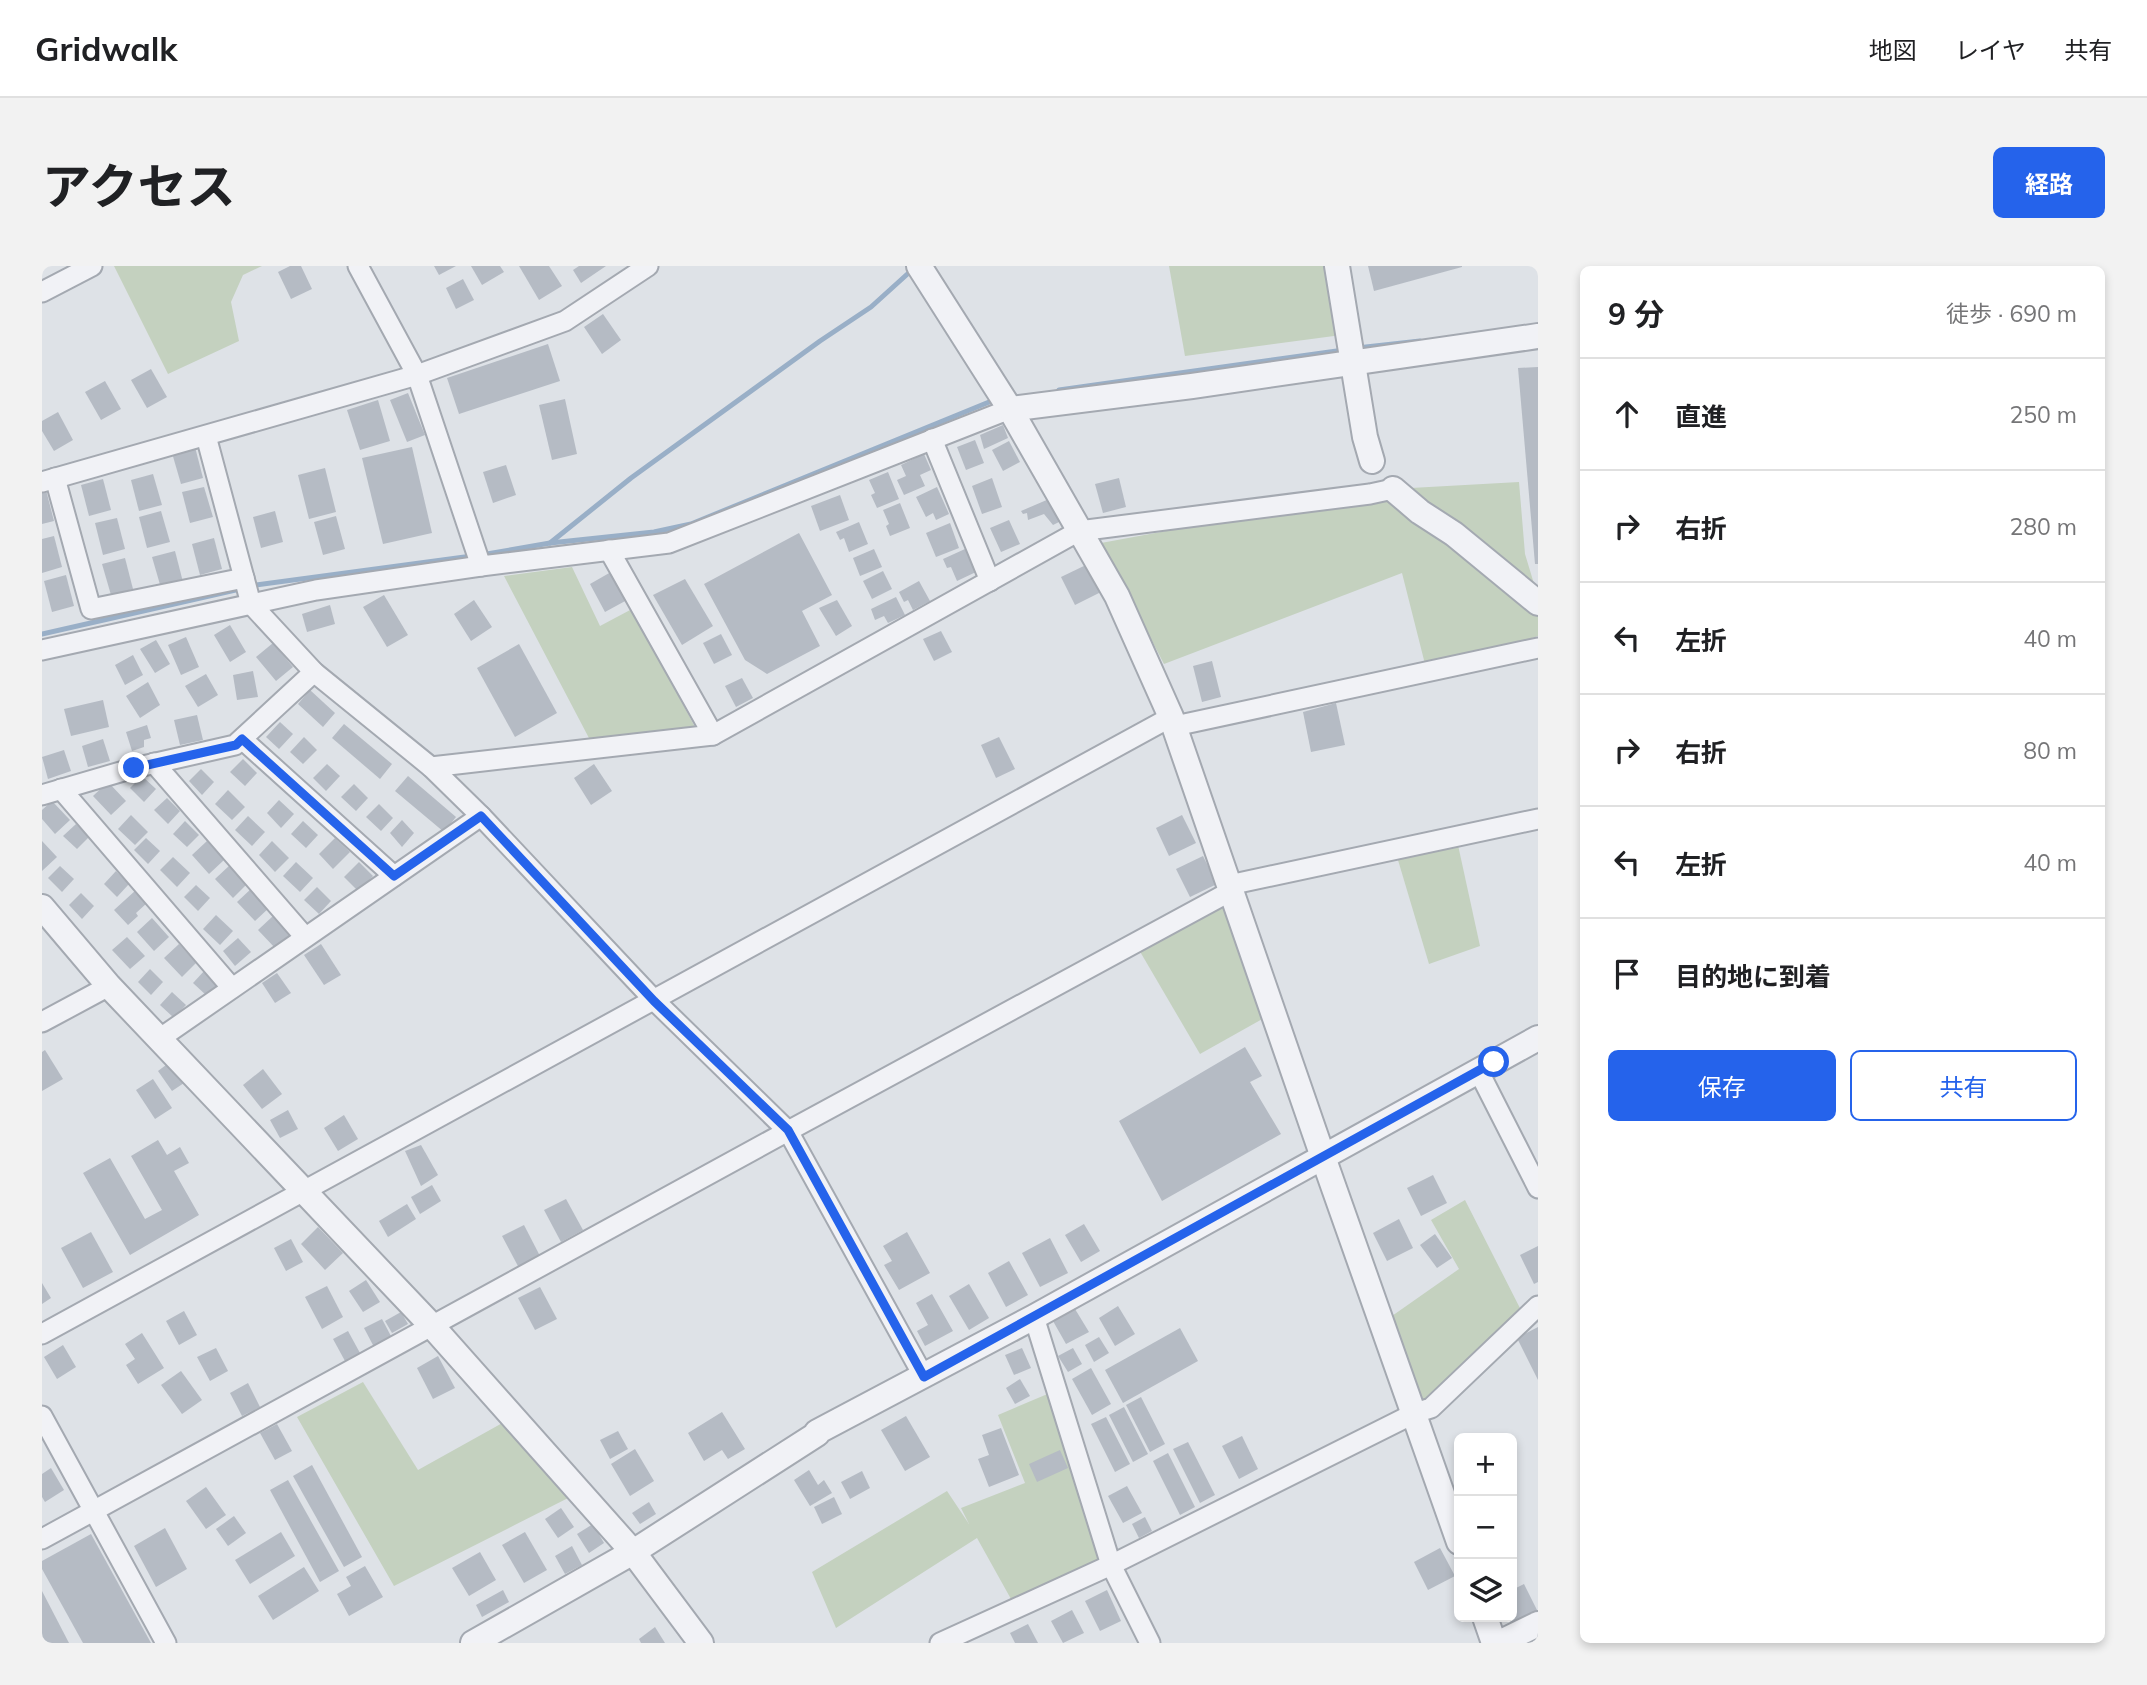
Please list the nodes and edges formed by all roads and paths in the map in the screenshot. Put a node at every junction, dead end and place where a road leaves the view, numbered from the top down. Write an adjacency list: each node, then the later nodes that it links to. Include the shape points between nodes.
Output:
1 (92, 266): 6 (street)
2 (358, 266): 9 (street)
3 (648, 266): 9 (street, via 565,321)
4 (1337, 266): 8 (street)
5 (924, 268): 10 (street)
6 (42, 292)
7 (1538, 336): 8 (street)
8 (1351, 354): 10 (street, via 1192,386); 13 (street)
9 (416, 375): 11 (street); 18 (street)
10 (1010, 409): 12 (street); 16 (street)
11 (205, 436): 14 (street); 19 (street)
12 (932, 439): 17 (street, via 669,543); 20 (street)
13 (1372, 460)
14 (49, 480): 19 (street, via 91,609)
15 (1393, 489): 16 (street); 21 (street)
16 (1079, 531): 20 (street); 26 (street, via 1117,596)
17 (609, 551): 18 (street); 27 (street)
18 (478, 556): 22 (street)
19 (244, 578): 22 (street)
20 (990, 581): 27 (street)
21 (1538, 603)
22 (251, 604): 24 (street); 25 (street)
23 (1538, 648): 26 (street)
24 (42, 650)
25 (314, 672): 28 (street); 30 (street)
26 (1173, 722): 36 (street); 41 (street)
27 (713, 735): 30 (street)
28 (242, 739): 29 (street, via 236,745); 35 (street)
29 (154, 763): 31 (street); 38 (street)
30 (431, 767): 33 (street)
31 (61, 789): 32 (street); 40 (street)
32 (42, 795)
33 (481, 816): 35 (street); 41 (street)
34 (1538, 819): 36 (street)
35 (394, 876): 38 (street)
36 (1230, 888): 46 (street); 47 (street)
37 (42, 907): 39 (street)
38 (305, 937): 40 (street)
39 (109, 986): 42 (street); 44 (street)
40 (232, 988): 44 (street)
41 (654, 1001): 46 (street); 49 (street)
42 (42, 1022)
43 (1538, 1038): 45 (street)
44 (159, 1039): 49 (street)
45 (1479, 1072): 47 (street); 48 (street)
46 (788, 1130): 52 (street); 54 (street)
47 (1323, 1157): 51 (street); 55 (street)
48 (1538, 1188)
49 (302, 1191): 52 (street); 53 (street)
50 (1538, 1306): 55 (street, via 1431,1408)
51 (1034, 1317): 54 (street); 61 (street)
52 (432, 1326): 57 (street); 60 (street)
53 (42, 1334)
54 (924, 1377): 60 (street, via 817,1432)
55 (1415, 1413): 58 (street); 61 (street)
56 (42, 1416): 57 (street)
57 (94, 1511): 59 (street); 64 (street)
58 (1454, 1527)
59 (42, 1539)
60 (634, 1552): 65 (street); 66 (street)
61 (1111, 1565): 67 (street); 68 (street)
62 (1487, 1622): 69 (street)
63 (1538, 1624): 70 (street)
64 (166, 1643)
65 (473, 1643)
66 (701, 1643)
67 (940, 1643)
68 (1150, 1643)
69 (1494, 1643)
70 (1499, 1643)

